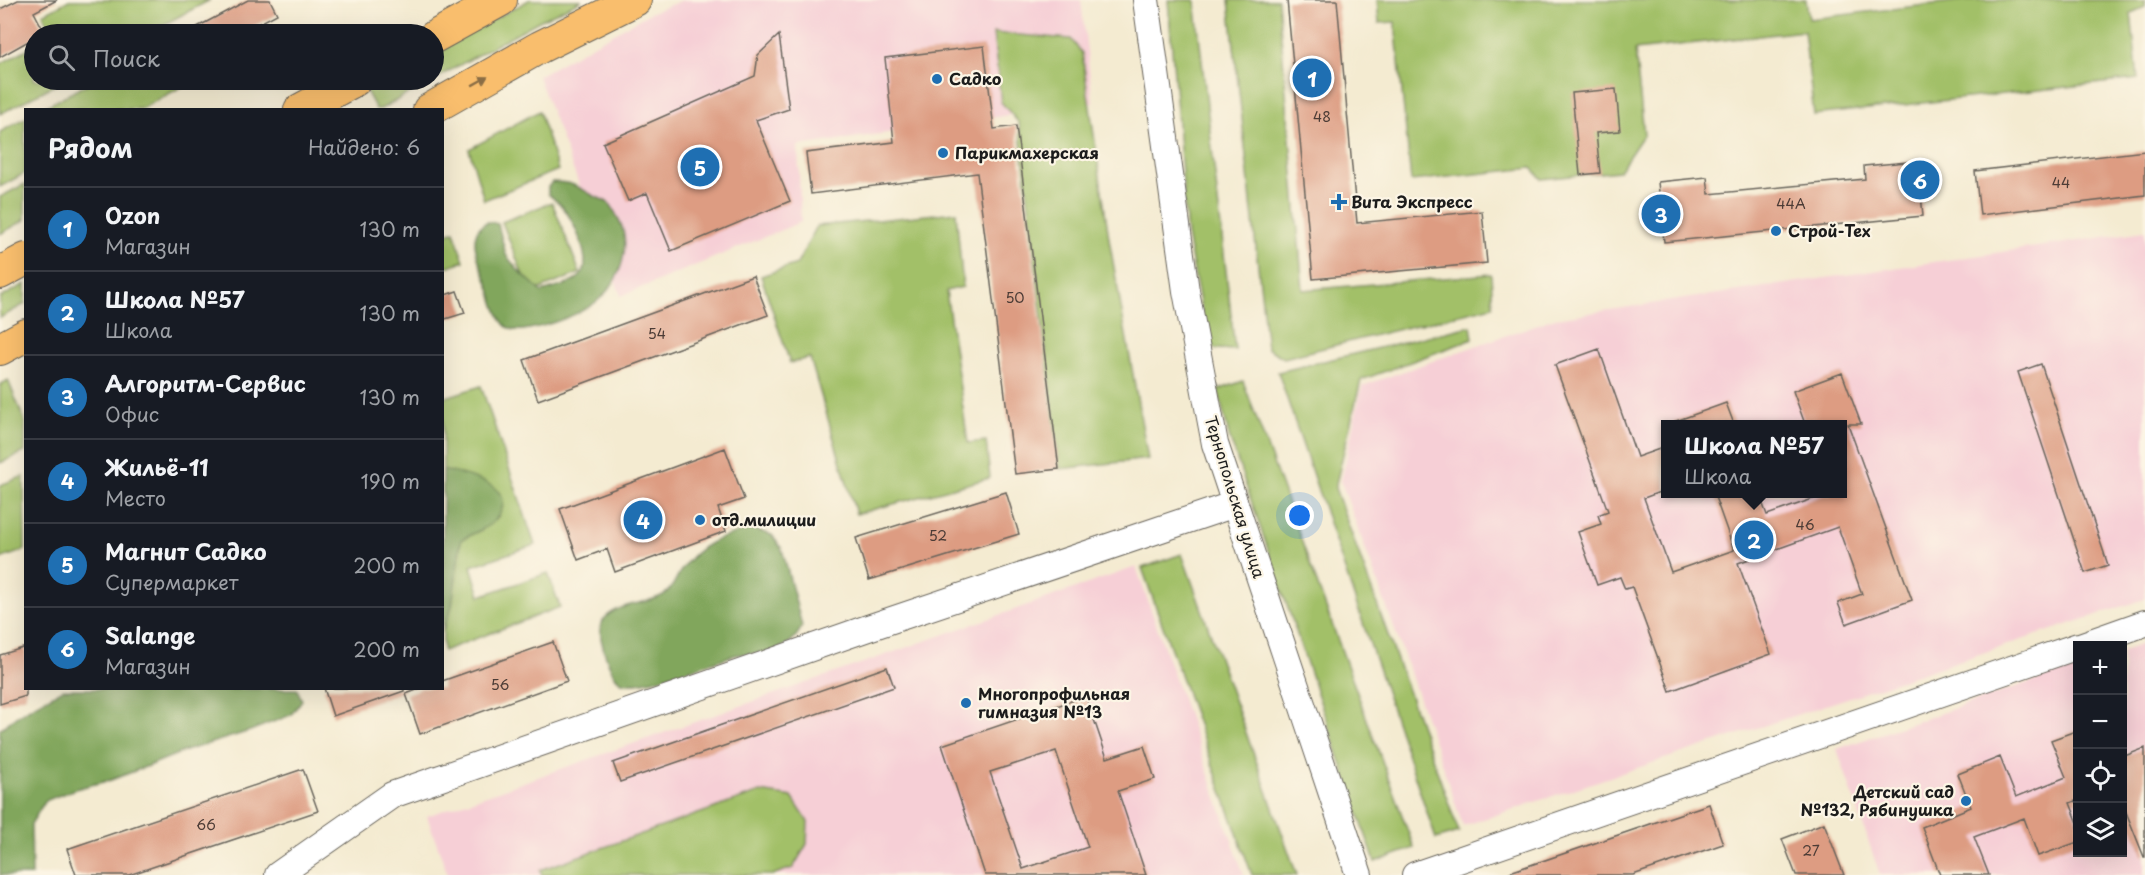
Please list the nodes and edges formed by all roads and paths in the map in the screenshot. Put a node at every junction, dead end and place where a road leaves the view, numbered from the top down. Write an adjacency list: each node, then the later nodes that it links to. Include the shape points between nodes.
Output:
1 (501, 0): 4 (main road)
2 (635, 0): 7 (main road, one-way to 2, via 540,47)
3 (1146, 0): 12 (street, Тернопольская улица, via 1199,367 1215,444)
4 (444, 31)
5 (337, 90): 6 (main road)
6 (304, 108)
7 (433, 108)
8 (24, 260): 9 (main road)
9 (0, 273)
10 (24, 336): 11 (main road)
11 (0, 349)
12 (1235, 504): 16 (street, via 392,795); 17 (street, Тернопольская улица)
13 (2145, 623): 14 (street)
14 (2093, 641)
15 (2073, 648): 18 (street)
16 (278, 875)
17 (1359, 875)
18 (1414, 875)

